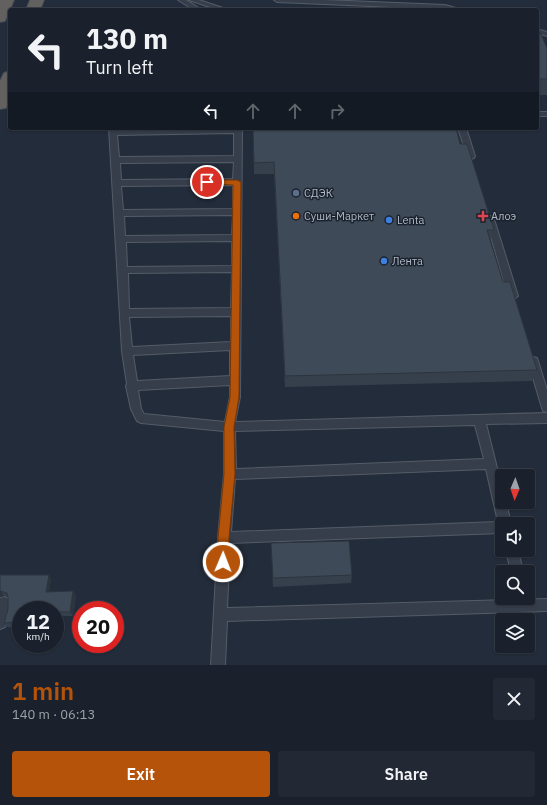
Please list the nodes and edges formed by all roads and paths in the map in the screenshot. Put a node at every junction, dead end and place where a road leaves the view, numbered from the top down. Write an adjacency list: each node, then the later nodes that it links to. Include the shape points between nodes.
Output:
1 (7, 0): 8 (highway)
2 (181, 0): 5 (lane)
3 (192, 0): 6 (lane)
4 (277, 0): 7 (lane)
5 (195, 8)
6 (219, 8)
7 (450, 8)
8 (0, 18)
9 (8, 82): 10 (highway)
10 (0, 104)
11 (113, 130): 12 (lane); 15 (lane)
12 (238, 130): 14 (lane)
13 (463, 130): 16 (lane)
14 (238, 159): 15 (lane); 17 (lane)
15 (115, 160): 18 (lane)
16 (474, 166)
17 (237, 182): 18 (lane); 20 (lane)
18 (116, 183): 21 (lane)
19 (487, 211): 26 (lane)
20 (237, 212): 21 (lane); 22 (lane)
21 (118, 213): 23 (lane)
22 (236, 238): 23 (lane); 24 (lane)
23 (120, 239): 25 (lane)
24 (236, 269): 25 (lane); 27 (lane)
25 (123, 270): 28 (lane)
26 (515, 302)
27 (236, 312): 28 (lane); 29 (lane)
28 (124, 313): 30 (lane)
29 (235, 346): 30 (lane); 32 (lane)
30 (127, 351): 33 (lane)
31 (531, 355): 34 (lane)
32 (235, 380): 33 (lane); 37 (lane, via 235,397)
33 (131, 386): 37 (lane, via 136,409 141,418)
34 (547, 408)
35 (547, 418): 36 (lane)
36 (480, 421): 37 (lane); 38 (lane)
37 (229, 427): 39 (lane)
38 (491, 464): 39 (lane); 40 (lane)
39 (230, 474): 42 (lane)
40 (503, 517)
41 (495, 527): 42 (lane)
42 (224, 538): 47 (lane)
43 (4, 603): 48 (lane)
44 (495, 603): 47 (lane)
45 (535, 603): 46 (lane)
46 (547, 605)
47 (221, 615): 49 (lane)
48 (0, 622)
49 (218, 665)

